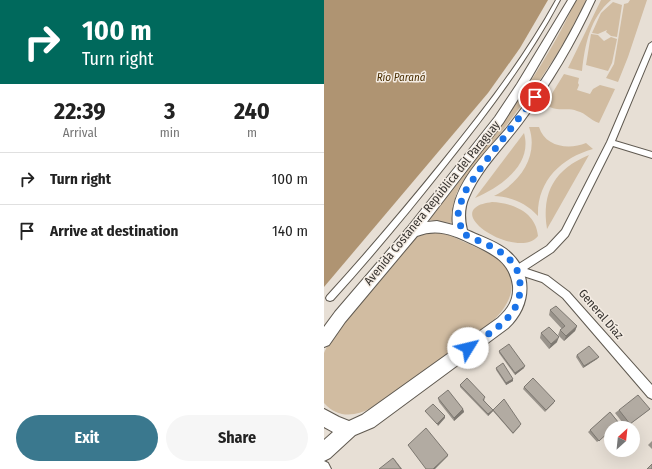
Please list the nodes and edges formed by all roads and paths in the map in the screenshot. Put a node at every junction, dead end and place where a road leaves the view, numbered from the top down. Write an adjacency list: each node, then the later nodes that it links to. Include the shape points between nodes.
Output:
1 (558, 0): 10 (street, via 528,52 492,103 392,227)
2 (572, 0): 7 (main road, Avenida Costanera República del Paraguay, via 499,120)
3 (591, 0): 8 (main road, Avenida Costanera República del Paraguay, via 578,28 542,88 464,193 458,212)
4 (652, 44): 5 (street)
5 (611, 142): 6 (street); 9 (street, via 565,233 550,249)
6 (652, 155)
7 (412, 232): 8 (main road, via 430,226 440,226); 11 (main road, Avenida Costanera República del Paraguay, via 340,317)
8 (462, 233): 9 (main road, via 501,253)
9 (517, 270): 12 (street, General Díaz, via 545,280 566,295); 14 (main road, via 521,294 510,316 368,421)
10 (330, 298)
11 (324, 340)
12 (652, 393)
13 (324, 417): 14 (main road)
14 (349, 429): 15 (main road)
15 (324, 452)

